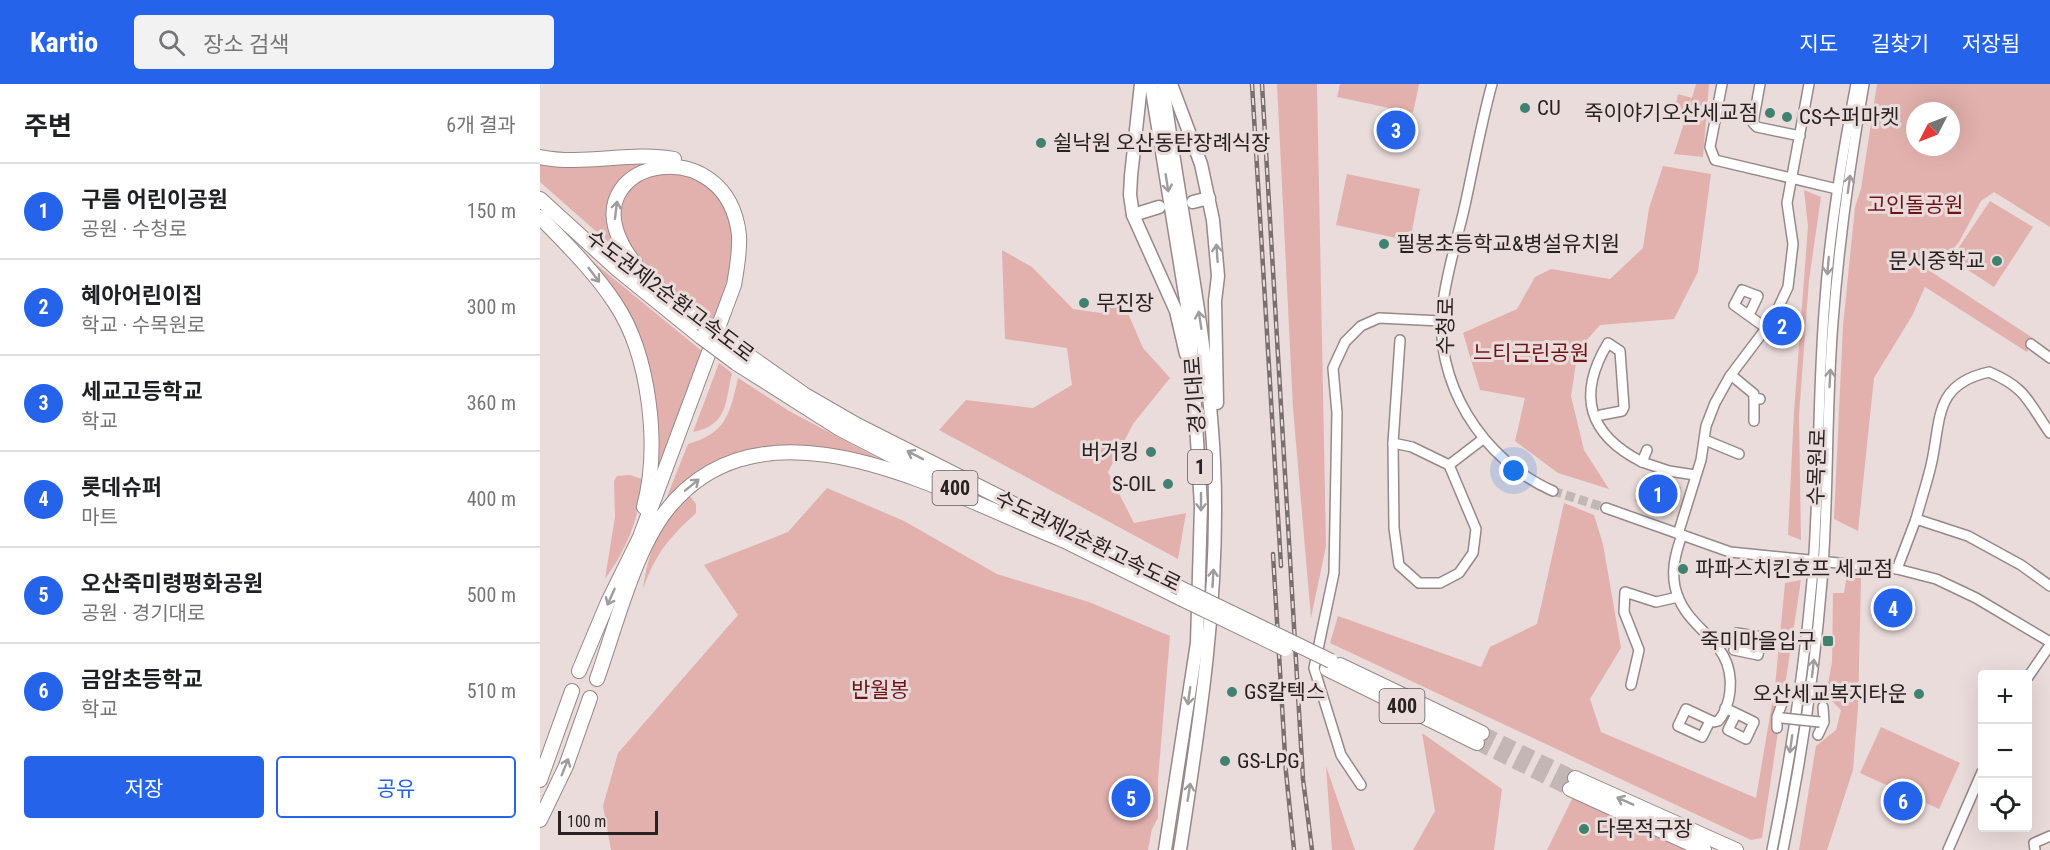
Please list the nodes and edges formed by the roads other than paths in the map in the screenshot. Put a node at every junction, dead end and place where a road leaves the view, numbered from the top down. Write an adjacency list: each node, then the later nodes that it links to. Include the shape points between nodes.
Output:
1 (1141, 84): 20 (main road, via 1131,176)
2 (1151, 84): 30 (main road, 경기대로 / 1, one-way to 30)
3 (1163, 84): 35 (main road, 경기대로 / 1, one-way to 3, via 1203,335)
4 (1171, 84): 16 (main road, via 1201,164)
5 (1722, 84): 13 (street, via 1710,147 1715,160)
6 (1760, 84): 11 (street, via 1753,123)
7 (1809, 84): 11 (street)
8 (1856, 84): 14 (street, 수목원로)
9 (1864, 84): 51 (street, 수목원로, one-way to 9, via 1833,312)
10 (1489, 85): 24 (street, 수청로)
11 (1800, 136): 13 (street)
12 (540, 157): 49 (highway, via 570,161 655,157 683,160 720,180 730,192 743,226 746,256 739,291)
13 (1791, 178): 14 (street); 25 (street, via 1787,203 1793,244 1791,274 1782,301)
14 (1837, 189): 50 (street, 수목원로, one-way to 50, via 1824,301)
15 (540, 190): 22 (highway, 수도권제2순환고속도로 / 400)
16 (1209, 198): 18 (main road); 35 (main road, one-way to 16, via 1217,420 1218,276)
17 (540, 199): 28 (highway, 수도권제2순환고속도로 / 400, bridge, via 617,269 702,337)
18 (1193, 202)
19 (1159, 207): 20 (main road)
20 (1133, 215): 30 (main road, via 1176,311 1186,353)
21 (540, 216): 49 (highway, one-way to 49, via 616,304 636,352 648,405 652,458)
22 (663, 294): 28 (highway, 수도권제2순환고속도로 / 400, bridge); 49 (highway, one-way to 49, via 620,240 615,215 620,194 637,174 672,165 702,175 726,198 739,233 739,255 734,285)
23 (1749, 315): 25 (street)
24 (1441, 321): 36 (street, 수청로, via 1445,366 1458,399); 77 (street, via 1379,318 1361,326 1345,342 1333,368 1337,413 1334,573 1314,668 1341,754)
25 (1766, 328): 31 (street)
26 (1400, 340): 38 (street)
27 (2031, 344): 29 (street)
28 (739, 356): 48 (highway, 수도권제2순환고속도로 / 400, via 840,429); 58 (highway, 수도권제2순환고속도로 / 400, one-way to 28, bridge, via 857,425)
29 (2050, 358)
30 (1194, 367): 80 (main road, 경기대로 / 1, one-way to 80, via 1201,506 1197,643)
31 (1731, 375): 33 (street, via 1757,399); 37 (street, via 1706,426)
32 (1601, 416): 41 (street, via 1624,407 1620,351 1608,343 1591,385 1590,408 1599,429 1622,452)
33 (1754, 421)
34 (2050, 433): 46 (street, via 2032,403 2010,381 1989,372 1960,382 1945,399 1939,414 1932,461)
35 (1212, 437): 81 (main road, 경기대로 / 1, one-way to 35, via 1208,657 1214,556)
36 (1483, 439): 42 (street); 44 (street, 수청로, via 1537,483)
37 (1705, 440): 40 (street); 43 (street)
38 (1393, 443): 42 (street, via 1412,447); 42 (street, via 1394,528 1399,565 1419,582 1440,583 1459,573 1473,553 1476,529)
39 (1647, 450): 41 (street)
40 (1738, 454)
41 (1642, 462): 43 (street)
42 (1449, 465)
43 (1695, 475): 47 (street)
44 (1553, 491)
45 (1606, 508): 47 (street)
46 (1916, 519): 52 (street); 53 (street, via 1968,536)
47 (1680, 535): 50 (street, via 1730,552); 54 (street, via 1674,567)
48 (1063, 540): 49 (highway, one-way to 48, via 665,512 704,476 747,459 794,452 850,458 898,472 945,488); 58 (highway, 수도권제2순환고속도로 / 400, bridge)
49 (640, 546): 60 (highway, one-way to 60); 61 (highway)
50 (1813, 561): 51 (street); 84 (street, 수목원로, one-way to 84, via 1787,778)
51 (1824, 562): 52 (street); 85 (street, 수목원로, one-way to 51, via 1809,701)
52 (1897, 568): 55 (street, via 1936,579 1976,598)
53 (2050, 586)
54 (1678, 597): 57 (street); 62 (street, via 1656,602 1625,592 1624,612 1640,655)
55 (2050, 644): 59 (street)
56 (1734, 650): 57 (street)
57 (1723, 654): 67 (street, via 1730,679)
58 (1329, 665): 74 (highway, 수도권제2순환고속도로 / 400)
59 (2032, 670)
60 (579, 671)
61 (597, 679)
62 (1631, 685)
63 (572, 691): 76 (highway)
64 (590, 698): 78 (highway, one-way to 64, via 566,766)
65 (1783, 701): 69 (street)
66 (1823, 707): 71 (street)
67 (1725, 708): 68 (street); 70 (street, via 1718,721)
68 (1736, 714)
69 (1780, 717): 71 (street, bridge); 72 (street)
70 (1710, 721)
71 (1822, 722): 73 (street)
72 (1777, 728)
73 (1818, 735)
74 (1479, 738)
75 (1980, 778): 86 (street)
76 (540, 780)
77 (1361, 785)
78 (540, 820)
79 (2050, 836): 87 (street, via 2034,843)
80 (1165, 850)
81 (1180, 850)
82 (1704, 850): 83 (highway, one-way to 82, via 1572,783)
83 (1736, 850)
84 (1772, 850)
85 (1783, 850)
86 (1948, 850)
87 (2035, 850)

